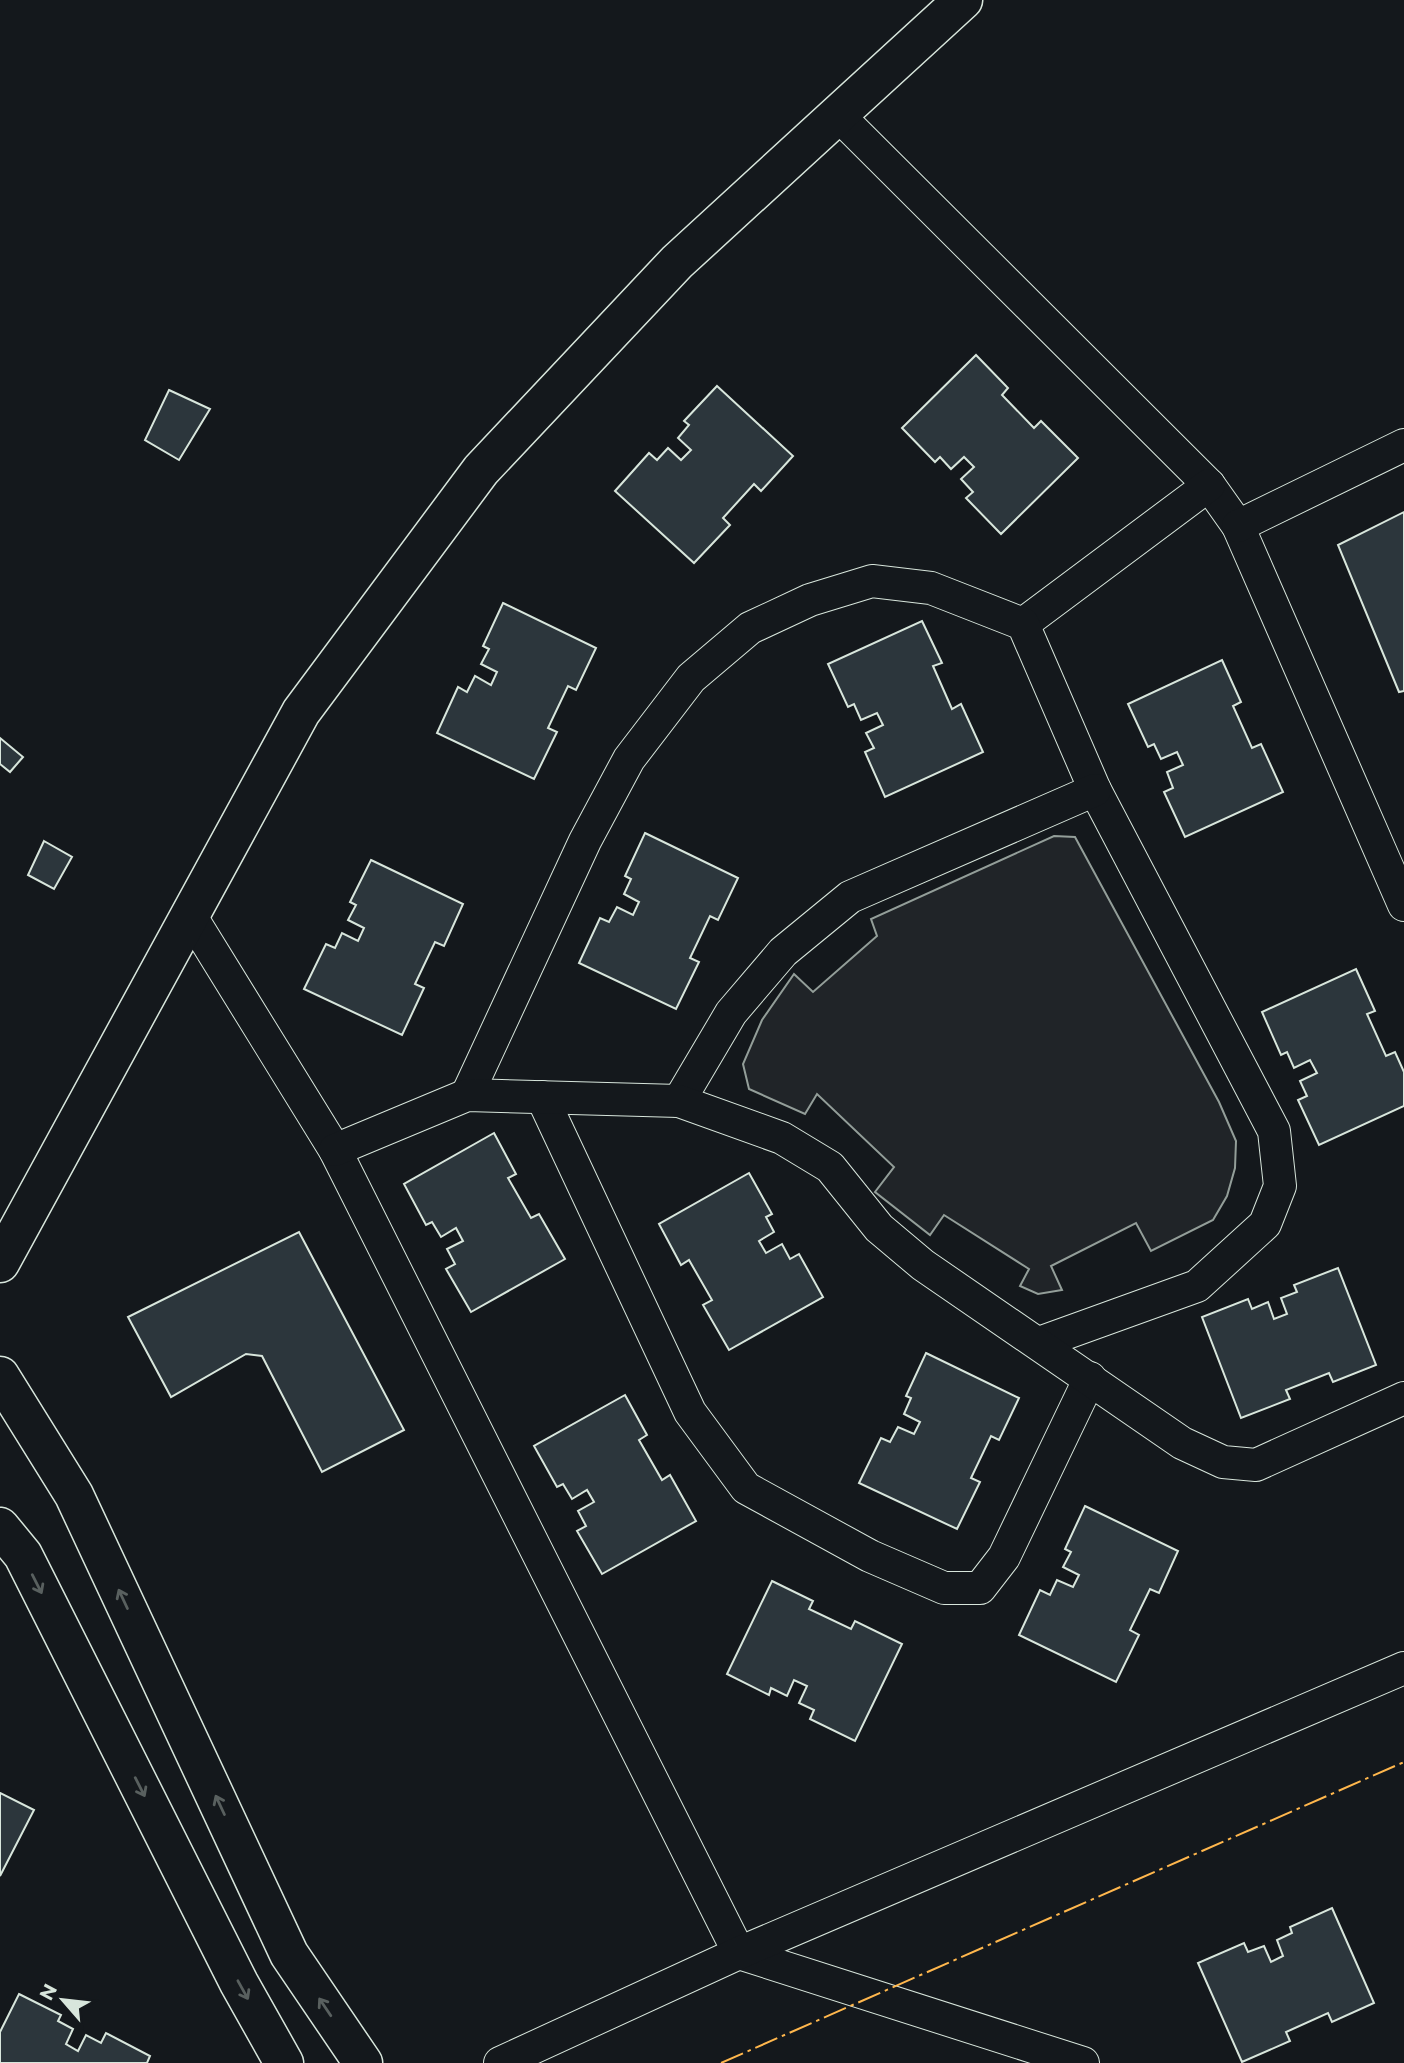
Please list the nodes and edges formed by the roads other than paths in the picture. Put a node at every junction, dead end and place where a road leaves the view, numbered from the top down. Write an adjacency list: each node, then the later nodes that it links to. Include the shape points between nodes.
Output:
1 (963, 0): 2 (main road)
2 (838, 115): 4 (street); 9 (main road, via 677,262 481,470 301,712)
3 (1404, 445): 5 (street)
4 (1209, 485): 5 (street); 6 (street)
5 (1238, 526): 8 (street)
6 (1023, 624): 7 (street); 10 (street, via 930,588 872,581 810,600 750,628 691,678 629,759 585,841)
7 (1095, 790): 12 (street, via 850,897 783,952 731,1013); 15 (street, via 1274,1131 1280,1186 1265,1224 1197,1286)
8 (1404, 905)
9 (190, 915): 13 (street); 14 (main road)
10 (467, 1095): 11 (street); 13 (street)
11 (542, 1097): 12 (street); 17 (street, via 690,1412 746,1488 870,1556 944,1588 980,1588 1004,1557)
12 (679, 1101): 15 (street, via 782,1138 830,1167 879,1228 923,1265)
13 (335, 1150): 21 (street)
14 (0, 1263)
15 (1039, 1343): 17 (street)
16 (0, 1376): 23 (main road, one-way to 16, via 289,1954 74,1494)
17 (1090, 1378): 18 (street, via 1182,1443 1223,1462 1256,1465)
18 (1404, 1398)
19 (0, 1527): 22 (main road, one-way to 22, via 23,1555)
20 (1404, 1668): 21 (street)
21 (739, 1953): 24 (street); 25 (street)
22 (284, 2063)
23 (363, 2063)
24 (500, 2063)
25 (1083, 2063)

